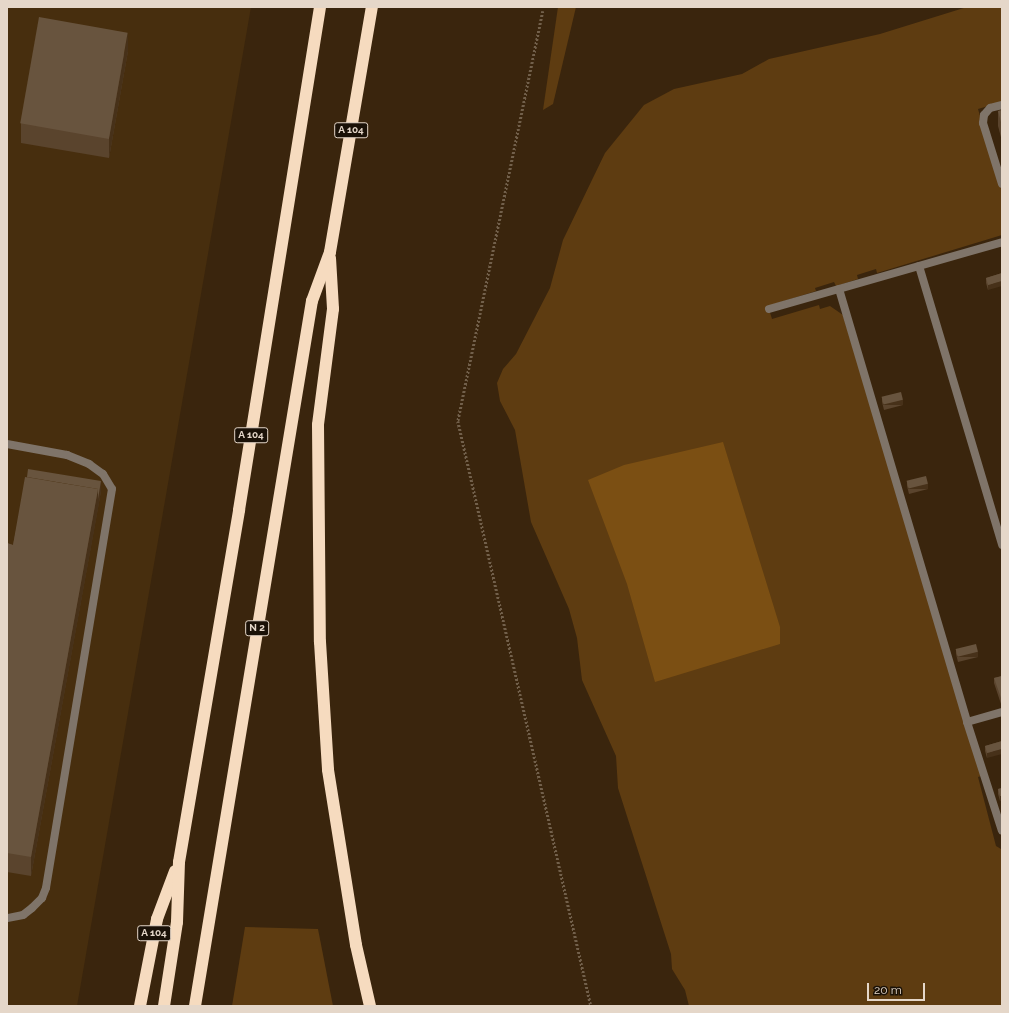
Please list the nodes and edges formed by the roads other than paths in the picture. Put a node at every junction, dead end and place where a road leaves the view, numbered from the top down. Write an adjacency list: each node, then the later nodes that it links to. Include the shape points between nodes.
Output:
1 (320, 7): 15 (highway, A 104)
2 (372, 7): 6 (highway, A 104)
3 (1002, 105): 4 (lane, via 990,108 984,115 983,123)
4 (1002, 184)
5 (1002, 242): 7 (lane)
6 (330, 252): 19 (highway, N 2, via 312,301); 20 (highway, A 104, via 333,309 318,425 320,642 328,770 356,945)
7 (919, 266): 8 (lane); 11 (lane)
8 (839, 289): 9 (lane); 13 (lane)
9 (769, 309)
10 (7, 444): 16 (lane, via 67,455 84,462 102,474 112,488 46,888 42,898 32,908 23,914)
11 (1002, 545)
12 (1002, 712): 13 (lane)
13 (966, 722): 14 (lane)
14 (1002, 831)
15 (179, 862): 17 (highway, A 104, via 157,919); 18 (highway, via 177,922)
16 (7, 918)
17 (140, 1006)
18 (164, 1006)
19 (195, 1006)
20 (370, 1006)

